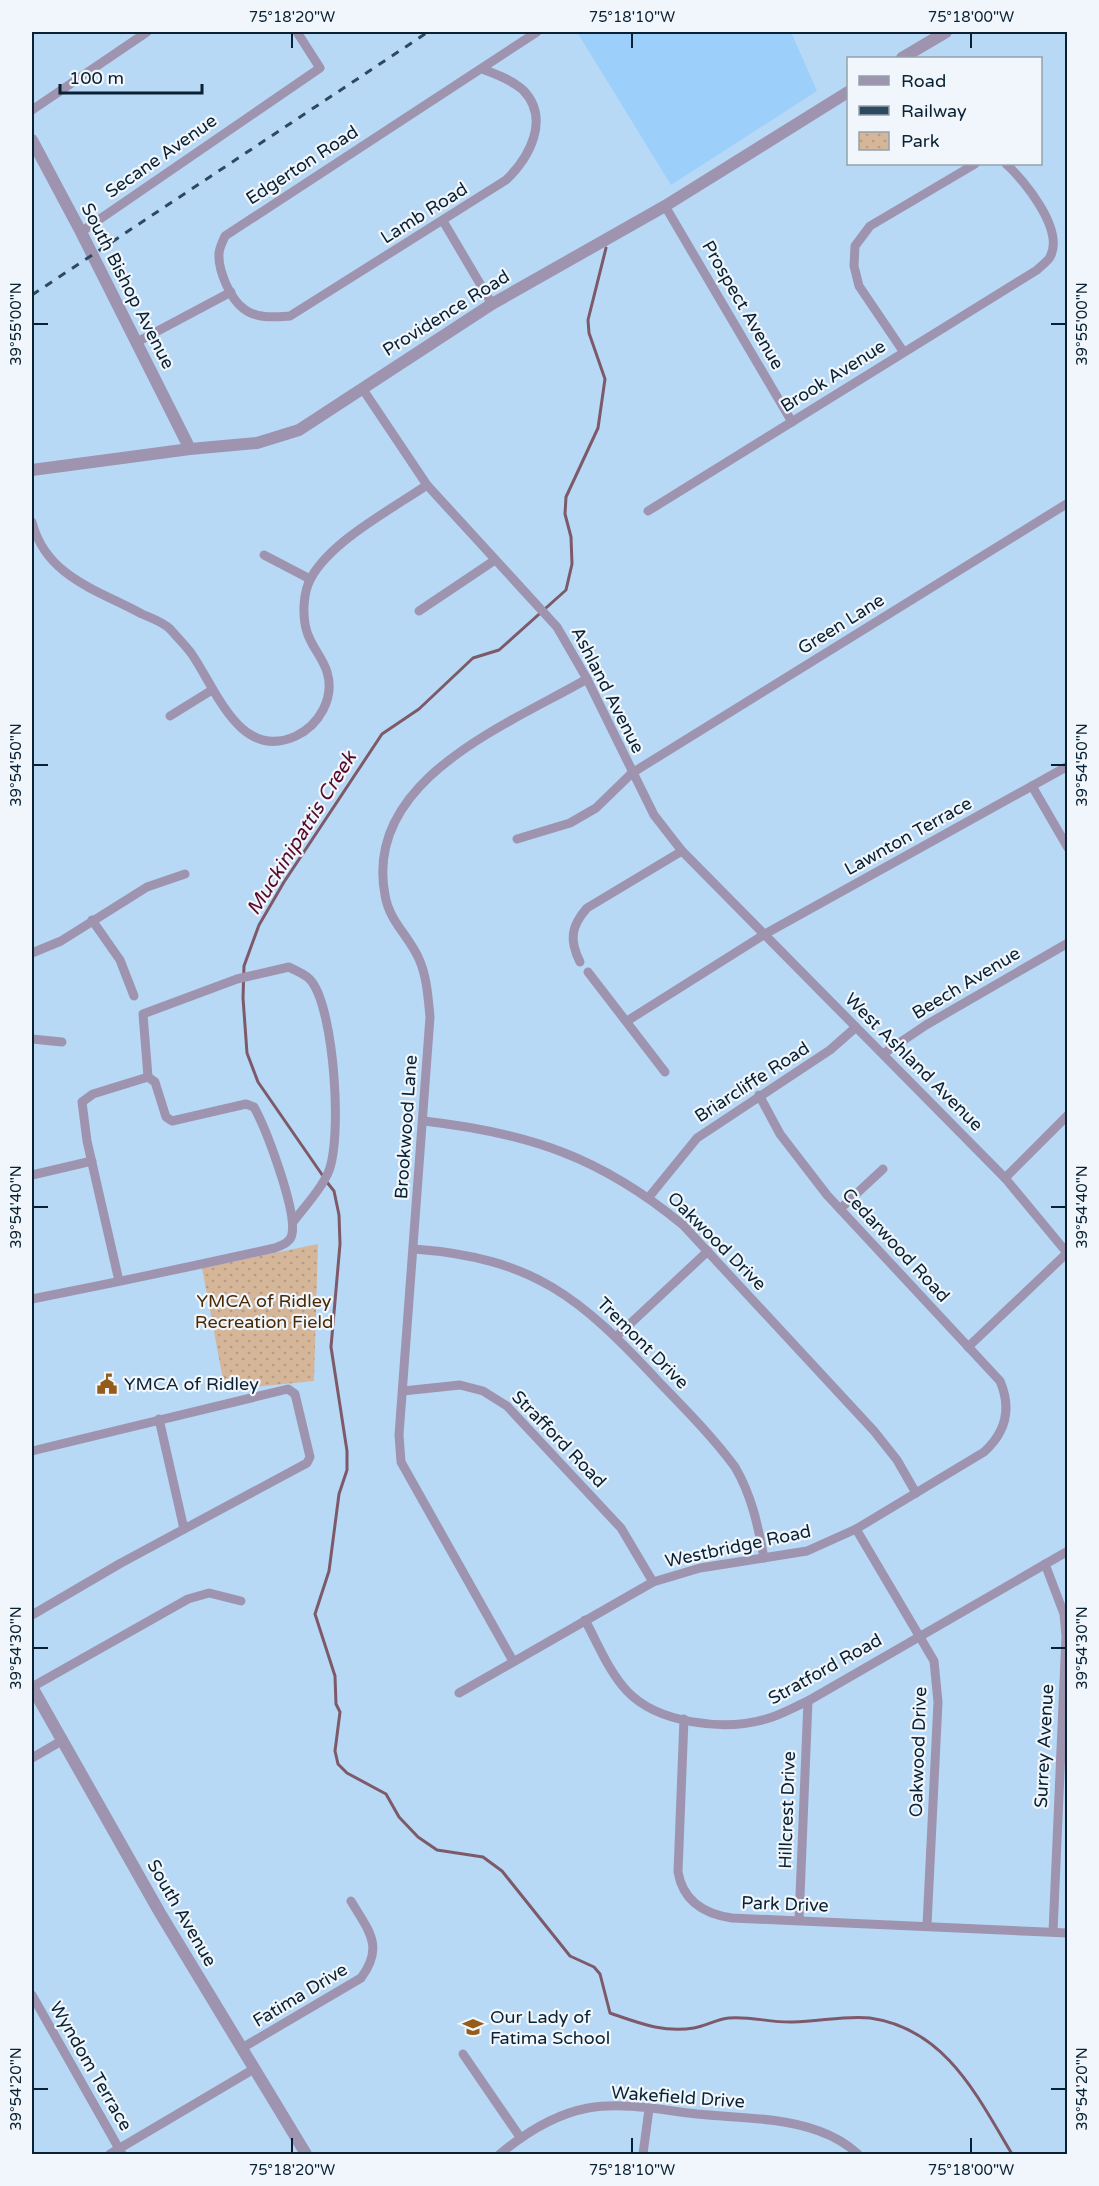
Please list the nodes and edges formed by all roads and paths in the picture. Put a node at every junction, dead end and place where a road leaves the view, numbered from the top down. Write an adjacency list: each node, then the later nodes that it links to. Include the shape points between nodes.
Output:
1 (147, 32): 5 (street)
2 (297, 32): 15 (street, Secane Avenue, via 320,68)
3 (537, 32): 7 (street, Edgerton Road)
4 (946, 32): 6 (street)
5 (132, 36): 9 (street)
6 (919, 54)
7 (482, 69): 14 (street, Lamb Road, via 523,91 533,106 536,127 532,147 522,165 506,180); 16 (street, Edgerton Road, via 236,226 225,236 219,252 220,267)
8 (847, 93): 13 (street, Providence Road)
9 (32, 110)
10 (32, 140): 15 (street, South Bishop Avenue)
11 (973, 165): 19 (street, via 870,226 855,246 859,286)
12 (1007, 165): 19 (street, Brook Avenue, via 1017,173 1050,222 1051,256 1037,270)
13 (665, 206): 17 (street, Providence Road); 21 (street, Prospect Avenue)
14 (443, 221): 16 (street, Lamb Road, via 290,316 265,317 244,309); 17 (street)
15 (81, 232): 18 (street, South Bishop Avenue)
16 (231, 292): 18 (street)
17 (492, 304): 20 (street, Providence Road)
18 (137, 342): 22 (street, South Bishop Avenue)
19 (903, 351): 21 (street, Brook Avenue)
20 (362, 388): 22 (street, Providence Road, via 298,430 257,443); 24 (street, Ashland Avenue)
21 (792, 422): 26 (street, Brook Avenue)
22 (190, 448): 23 (street, Providence Road)
23 (32, 470)
24 (427, 485): 29 (street, Ashland Avenue); 30 (street, via 342,544)
25 (1068, 503): 36 (street, Green Lane)
26 (648, 511)
27 (32, 522): 33 (street, via 57,567 79,584 167,627 190,652)
28 (264, 555): 30 (street)
29 (495, 560): 31 (street); 32 (street, Ashland Avenue, via 557,627)
30 (310, 579): 33 (street, via 304,606 307,632 328,674 328,698 320,718 285,741 264,740 232,721)
31 (419, 611)
32 (587, 679): 36 (street, Ashland Avenue); 59 (street, Brookwood Lane, via 457,753 429,774 406,803 387,837 382,864 385,896 393,921 418,957 427,983 430,1017)
33 (212, 690): 34 (street)
34 (170, 716)
35 (1068, 766): 37 (street, Lawnton Terrace)
36 (632, 773): 38 (street, Green Lane, via 596,808 570,823); 40 (street, Ashland Avenue, via 654,815)
37 (1032, 786): 39 (street); 44 (street, Lawnton Terrace)
38 (517, 839)
39 (1068, 848)
40 (682, 850): 42 (street, Ashland Avenue); 47 (street, via 587,908 572,936)
41 (185, 874): 43 (street, via 147,887)
42 (731, 899): 44 (street, West Ashland Avenue)
43 (92, 920): 46 (street); 49 (street, via 120,960)
44 (765, 934): 50 (street, Lawnton Terrace); 51 (street, West Ashland Avenue)
45 (1068, 943): 54 (street, Beech Avenue)
46 (32, 953)
47 (580, 962)
48 (588, 972): 50 (street)
49 (134, 996)
50 (627, 1021): 55 (street)
51 (855, 1028): 54 (street, West Ashland Avenue); 57 (street, Briarcliffe Road, via 830,1050)
52 (32, 1040): 53 (street)
53 (62, 1042)
54 (883, 1054): 63 (street, West Ashland Avenue)
55 (665, 1072)
56 (148, 1077): 60 (street, via 93,1094 82,1102); 66 (street, via 156,1082 166,1117 172,1121 246,1104 254,1107 275,1157); 66 (street, via 143,1014 237,979 289,967 312,980 324,1009 336,1127 328,1172)
57 (759, 1095): 64 (street, Briarcliffe Road, via 697,1138); 65 (street, Cedarwood Road, via 780,1134)
58 (1068, 1115): 63 (street)
59 (424, 1121): 64 (street, Oakwood Drive, via 501,1132 548,1146 600,1168); 67 (street, Brookwood Lane)
60 (92, 1161): 62 (street); 70 (street)
61 (882, 1169): 65 (street)
62 (32, 1175)
63 (1005, 1178): 69 (street, West Ashland Avenue)
64 (649, 1197): 68 (street, Oakwood Drive)
65 (840, 1209): 73 (street, Cedarwood Road)
66 (293, 1222): 70 (street, via 292,1236 275,1248)
67 (414, 1249): 72 (street, Tremont Drive, via 473,1255 515,1268 579,1303); 74 (street, Brookwood Lane)
68 (708, 1251): 72 (street); 78 (street, Oakwood Drive, via 874,1431)
69 (1067, 1253): 73 (street)
70 (119, 1281): 71 (street)
71 (32, 1299)
72 (617, 1336): 82 (street, Tremont Drive, via 735,1467 755,1512)
73 (968, 1347): 75 (street, Cedarwood Road, via 1000,1381 1007,1399)
74 (402, 1391): 84 (street, Strafford Road, via 460,1385 483,1391 507,1406 621,1528); 89 (street, Brookwood Lane, via 399,1449 405,1472)
75 (1007, 1414): 78 (street, Westbridge Road, via 1000,1434 984,1452)
76 (159, 1419): 77 (street); 79 (street); 79 (street, via 288,1389 295,1394 309,1449 307,1463)
77 (32, 1451)
78 (916, 1492): 80 (street, Westbridge Road)
79 (184, 1529): 86 (street)
80 (856, 1529): 82 (street, Westbridge Road, via 807,1551); 88 (street, Oakwood Drive)
81 (1068, 1551): 83 (street, Stratford Road)
82 (764, 1558): 84 (street, Westbridge Road, via 700,1568)
83 (1045, 1564): 88 (street, Stratford Road); 99 (street, Surrey Avenue, via 1064,1614 1066,1636)
84 (653, 1582): 87 (street, Westbridge Road)
85 (241, 1601): 90 (street, via 209,1593 188,1599)
86 (32, 1615)
87 (585, 1620): 89 (street, Westbridge Road); 93 (street, Stratford Road, via 627,1692 648,1707)
88 (920, 1635): 92 (street, Stratford Road); 98 (street, Oakwood Drive, via 933,1661 938,1685)
89 (513, 1660): 91 (street, Westbridge Road)
90 (32, 1687): 94 (street, South Avenue)
91 (459, 1693)
92 (808, 1701): 93 (street, Stratford Road, via 748,1723); 97 (street, Hillcrest Drive)
93 (684, 1719): 97 (street, Park Drive, via 677,1849 679,1879 686,1894 704,1910 720,1916)
94 (63, 1740): 95 (street); 102 (street, South Avenue, via 160,1913)
95 (32, 1758)
96 (351, 1900): 102 (street, Fatima Drive, via 374,1940 372,1963 361,1978)
97 (799, 1920): 98 (street, Park Drive)
98 (927, 1925): 99 (street, Park Drive)
99 (1053, 1932): 100 (street, Park Drive)
100 (1068, 1933)
101 (32, 1995): 107 (street, Wyndom Terrace)
102 (242, 2048): 104 (street, South Avenue)
103 (463, 2054): 106 (street)
104 (254, 2068): 107 (street); 109 (street, South Avenue)
105 (649, 2109): 106 (street, Wakefield Drive, via 587,2108); 111 (street); 112 (street, Wakefield Drive, via 790,2123 820,2131)
106 (520, 2137): 110 (street, Wakefield Drive)
107 (121, 2152): 108 (street)
108 (110, 2154)
109 (306, 2154)
110 (500, 2154)
111 (643, 2154)
112 (858, 2154)

